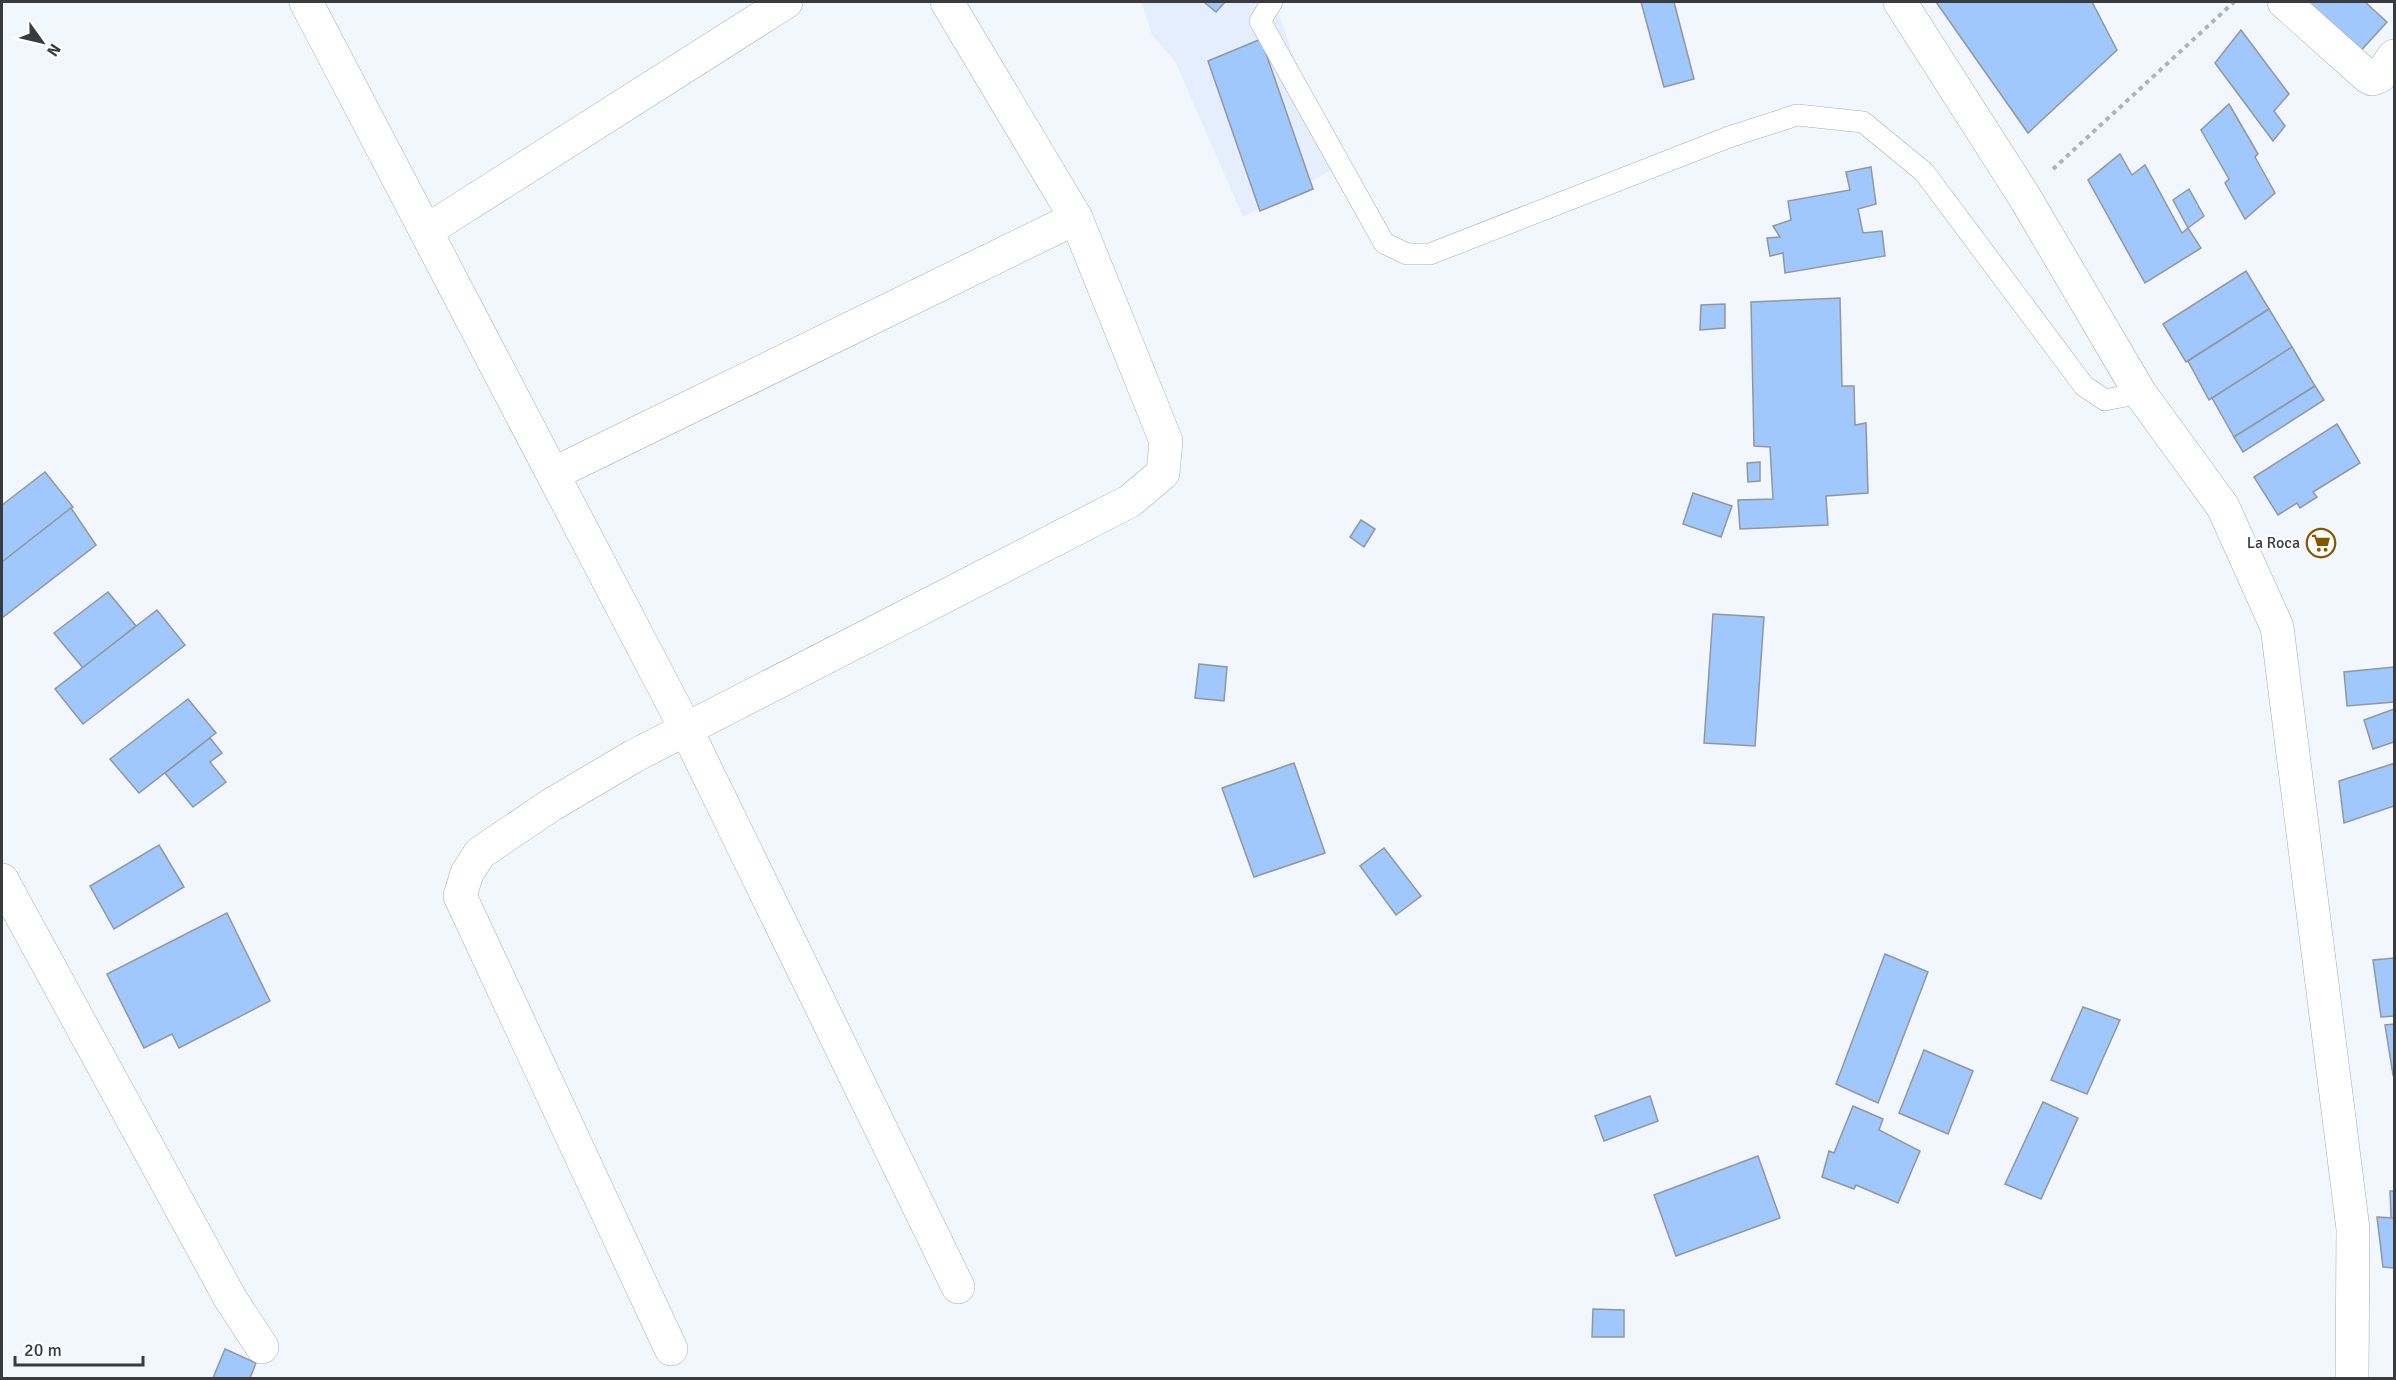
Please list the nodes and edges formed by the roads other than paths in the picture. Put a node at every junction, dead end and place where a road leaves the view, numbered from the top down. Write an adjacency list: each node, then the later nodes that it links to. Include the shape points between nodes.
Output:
1 (306, 2): 9 (street)
2 (786, 2): 9 (street)
3 (947, 2): 8 (street)
4 (1272, 2): 10 (lane, via 1260,21 1384,243 1407,254 1431,254 1729,137 1797,115 1863,122 1924,172 2084,386 2105,400)
5 (1900, 2): 10 (street, via 2024,196)
6 (2284, 2): 7 (street, via 2372,79 2380,76)
7 (2394, 56)
8 (1076, 218): 11 (street); 12 (street, via 1166,441 1163,473 1130,501)
9 (426, 231): 11 (street)
10 (2139, 393): 17 (street, via 2223,507 2277,627 2353,1229)
11 (553, 474): 12 (street)
12 (686, 729): 14 (street); 16 (street, via 551,805 480,853 467,873 460,896)
13 (4, 892): 15 (street, via 230,1298)
14 (958, 1287)
15 (262, 1347)
16 (671, 1349)
17 (2352, 1378)

